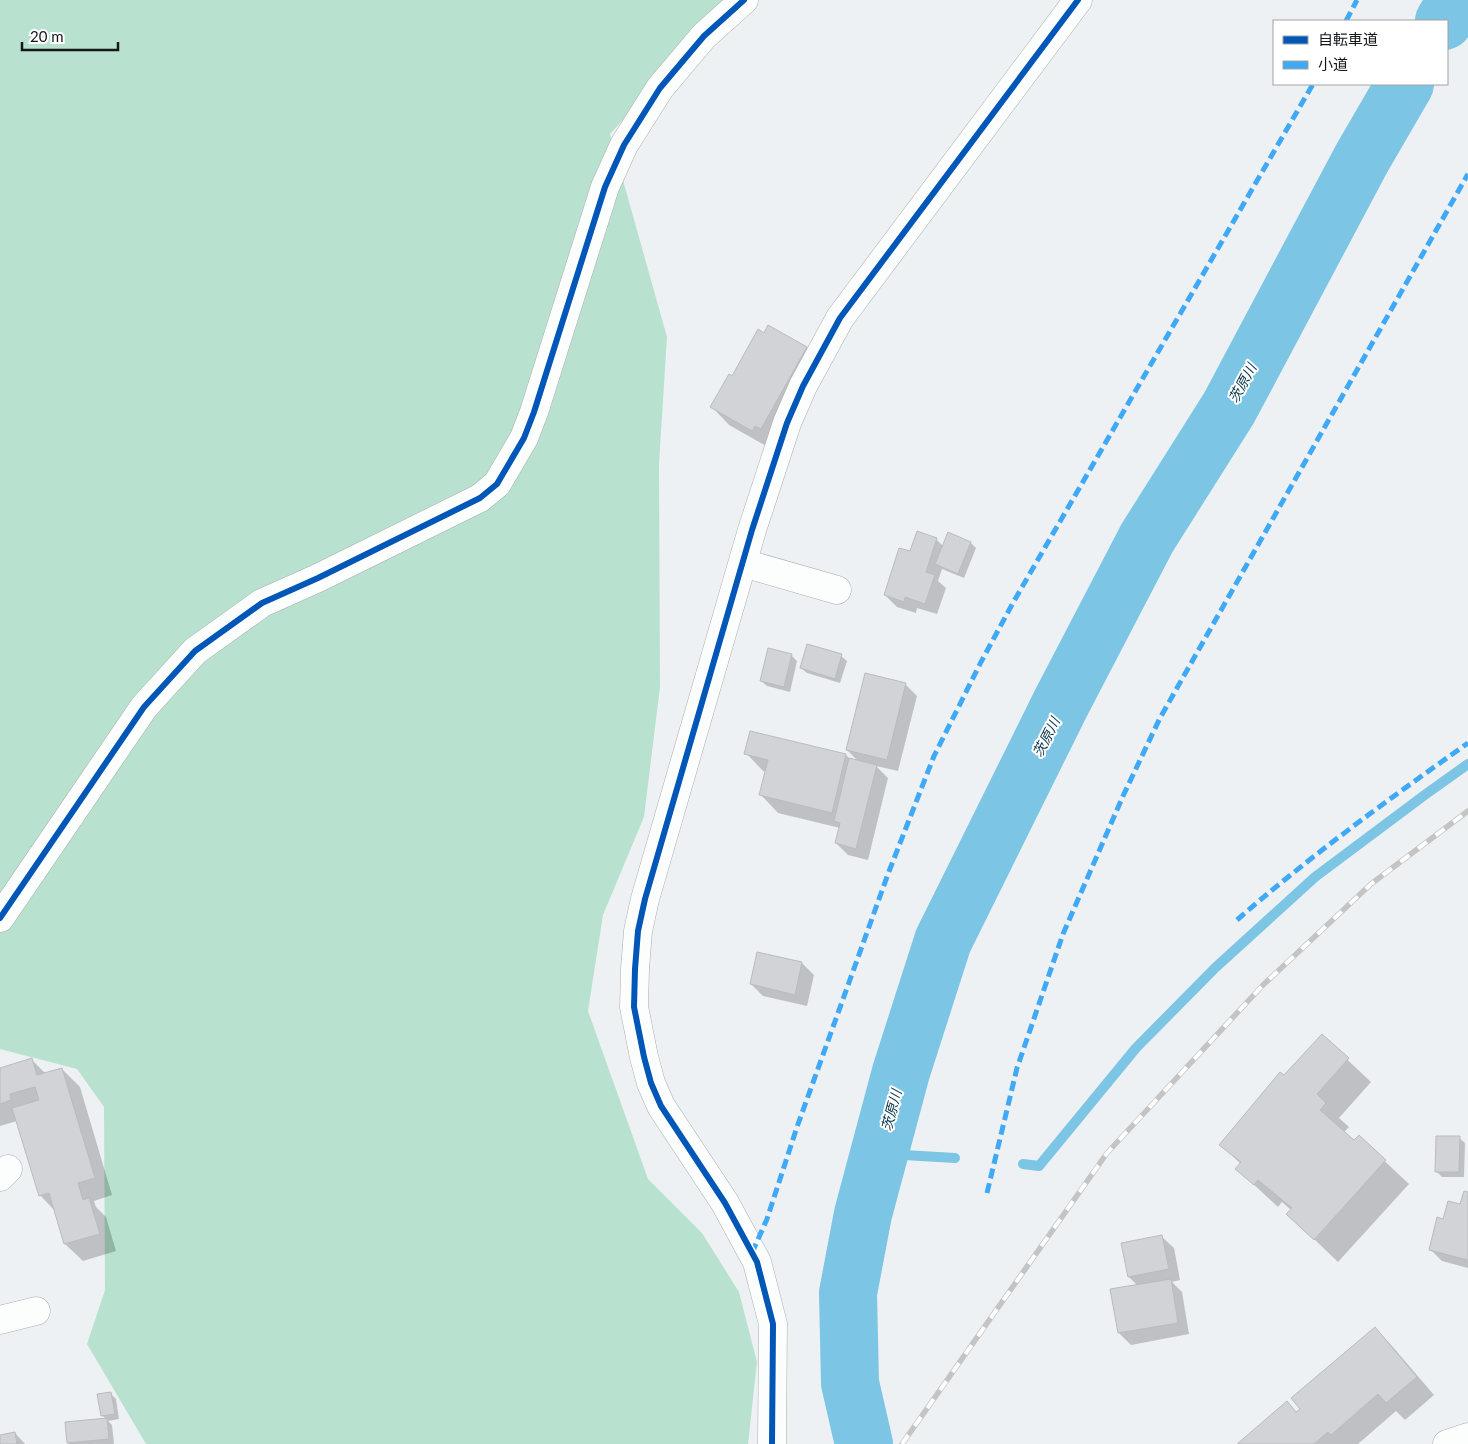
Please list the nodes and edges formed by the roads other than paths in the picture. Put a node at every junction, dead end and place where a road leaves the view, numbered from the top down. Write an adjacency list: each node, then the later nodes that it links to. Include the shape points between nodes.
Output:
1 (744, 0): 5 (street, via 704,36 660,88 624,145 605,187 534,412 524,438 497,484 480,498 262,603 196,651 144,707)
2 (1078, 0): 3 (street, via 840,318 787,423)
3 (743, 563): 4 (street); 9 (street, via 645,899 638,931 634,1007 644,1057 660,1106 725,1203 757,1262 773,1324)
4 (838, 590)
5 (0, 918)
6 (36, 1311): 7 (street)
7 (0, 1320)
8 (1468, 1436): 10 (street)
9 (772, 1444)
10 (1447, 1444)

